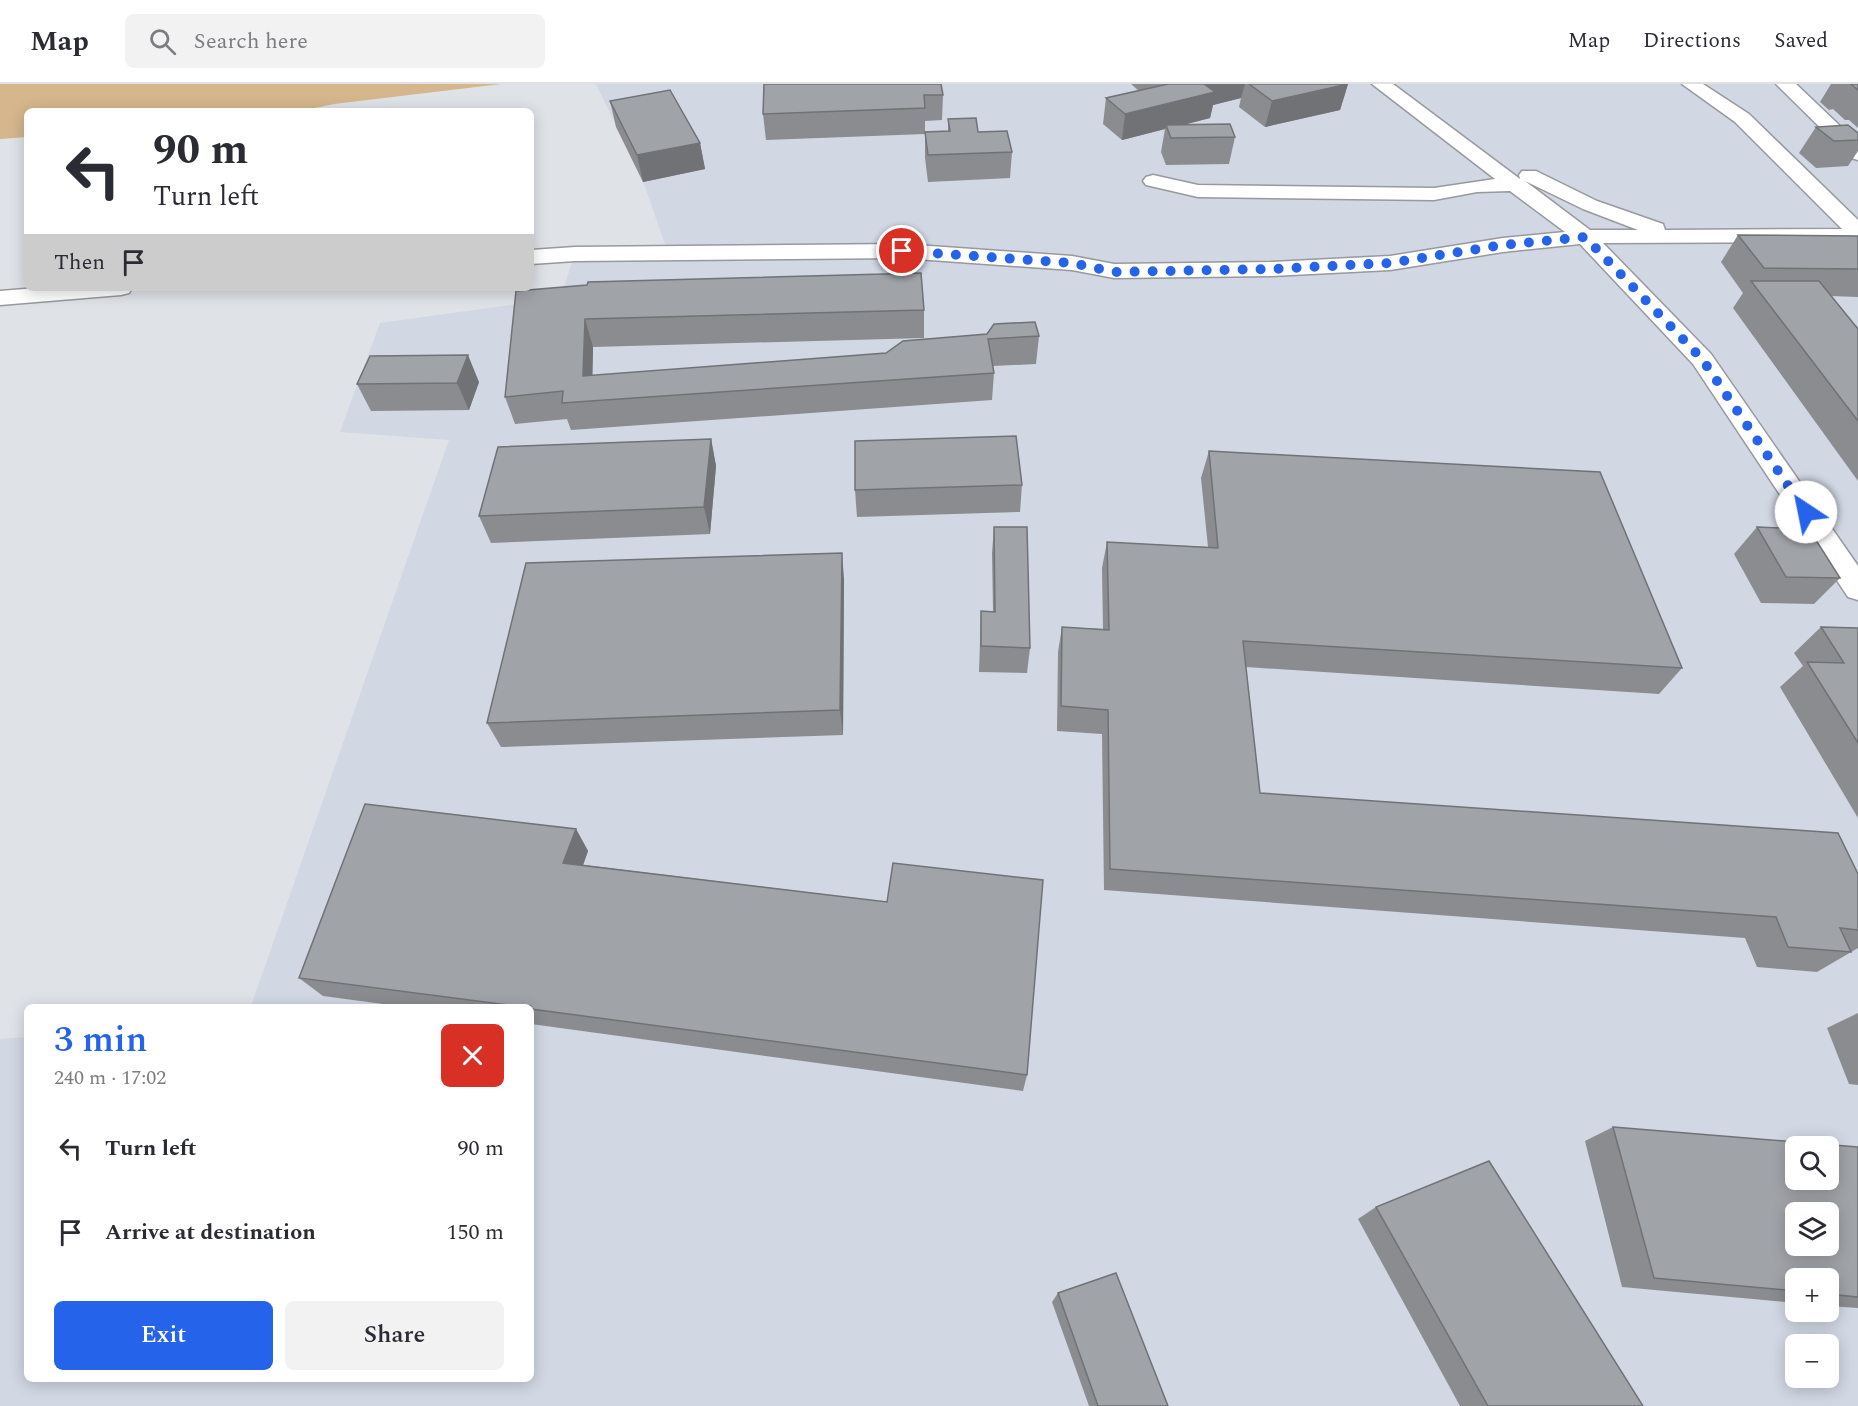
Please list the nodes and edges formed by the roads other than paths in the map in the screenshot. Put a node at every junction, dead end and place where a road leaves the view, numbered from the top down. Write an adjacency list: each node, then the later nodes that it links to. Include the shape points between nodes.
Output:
1 (1382, 84): 6 (street)
2 (1671, 84): 5 (street)
3 (1691, 84): 5 (street)
4 (1785, 84): 7 (street)
5 (1719, 100): 10 (street, via 1742,117)
6 (1456, 139): 9 (street); 11 (street, via 1590,205 1647,228)
7 (1858, 154)
8 (1153, 181): 9 (street, via 1198,191 1434,194)
9 (1517, 184): 12 (street)
10 (1858, 233): 11 (street)
11 (1689, 236): 12 (street)
12 (1585, 237): 13 (street, via 1390,263 1114,272 1072,263 902,251); 16 (street, via 1702,359)
13 (534, 257)
14 (85, 291): 15 (street)
15 (0, 298)
16 (1858, 589)

